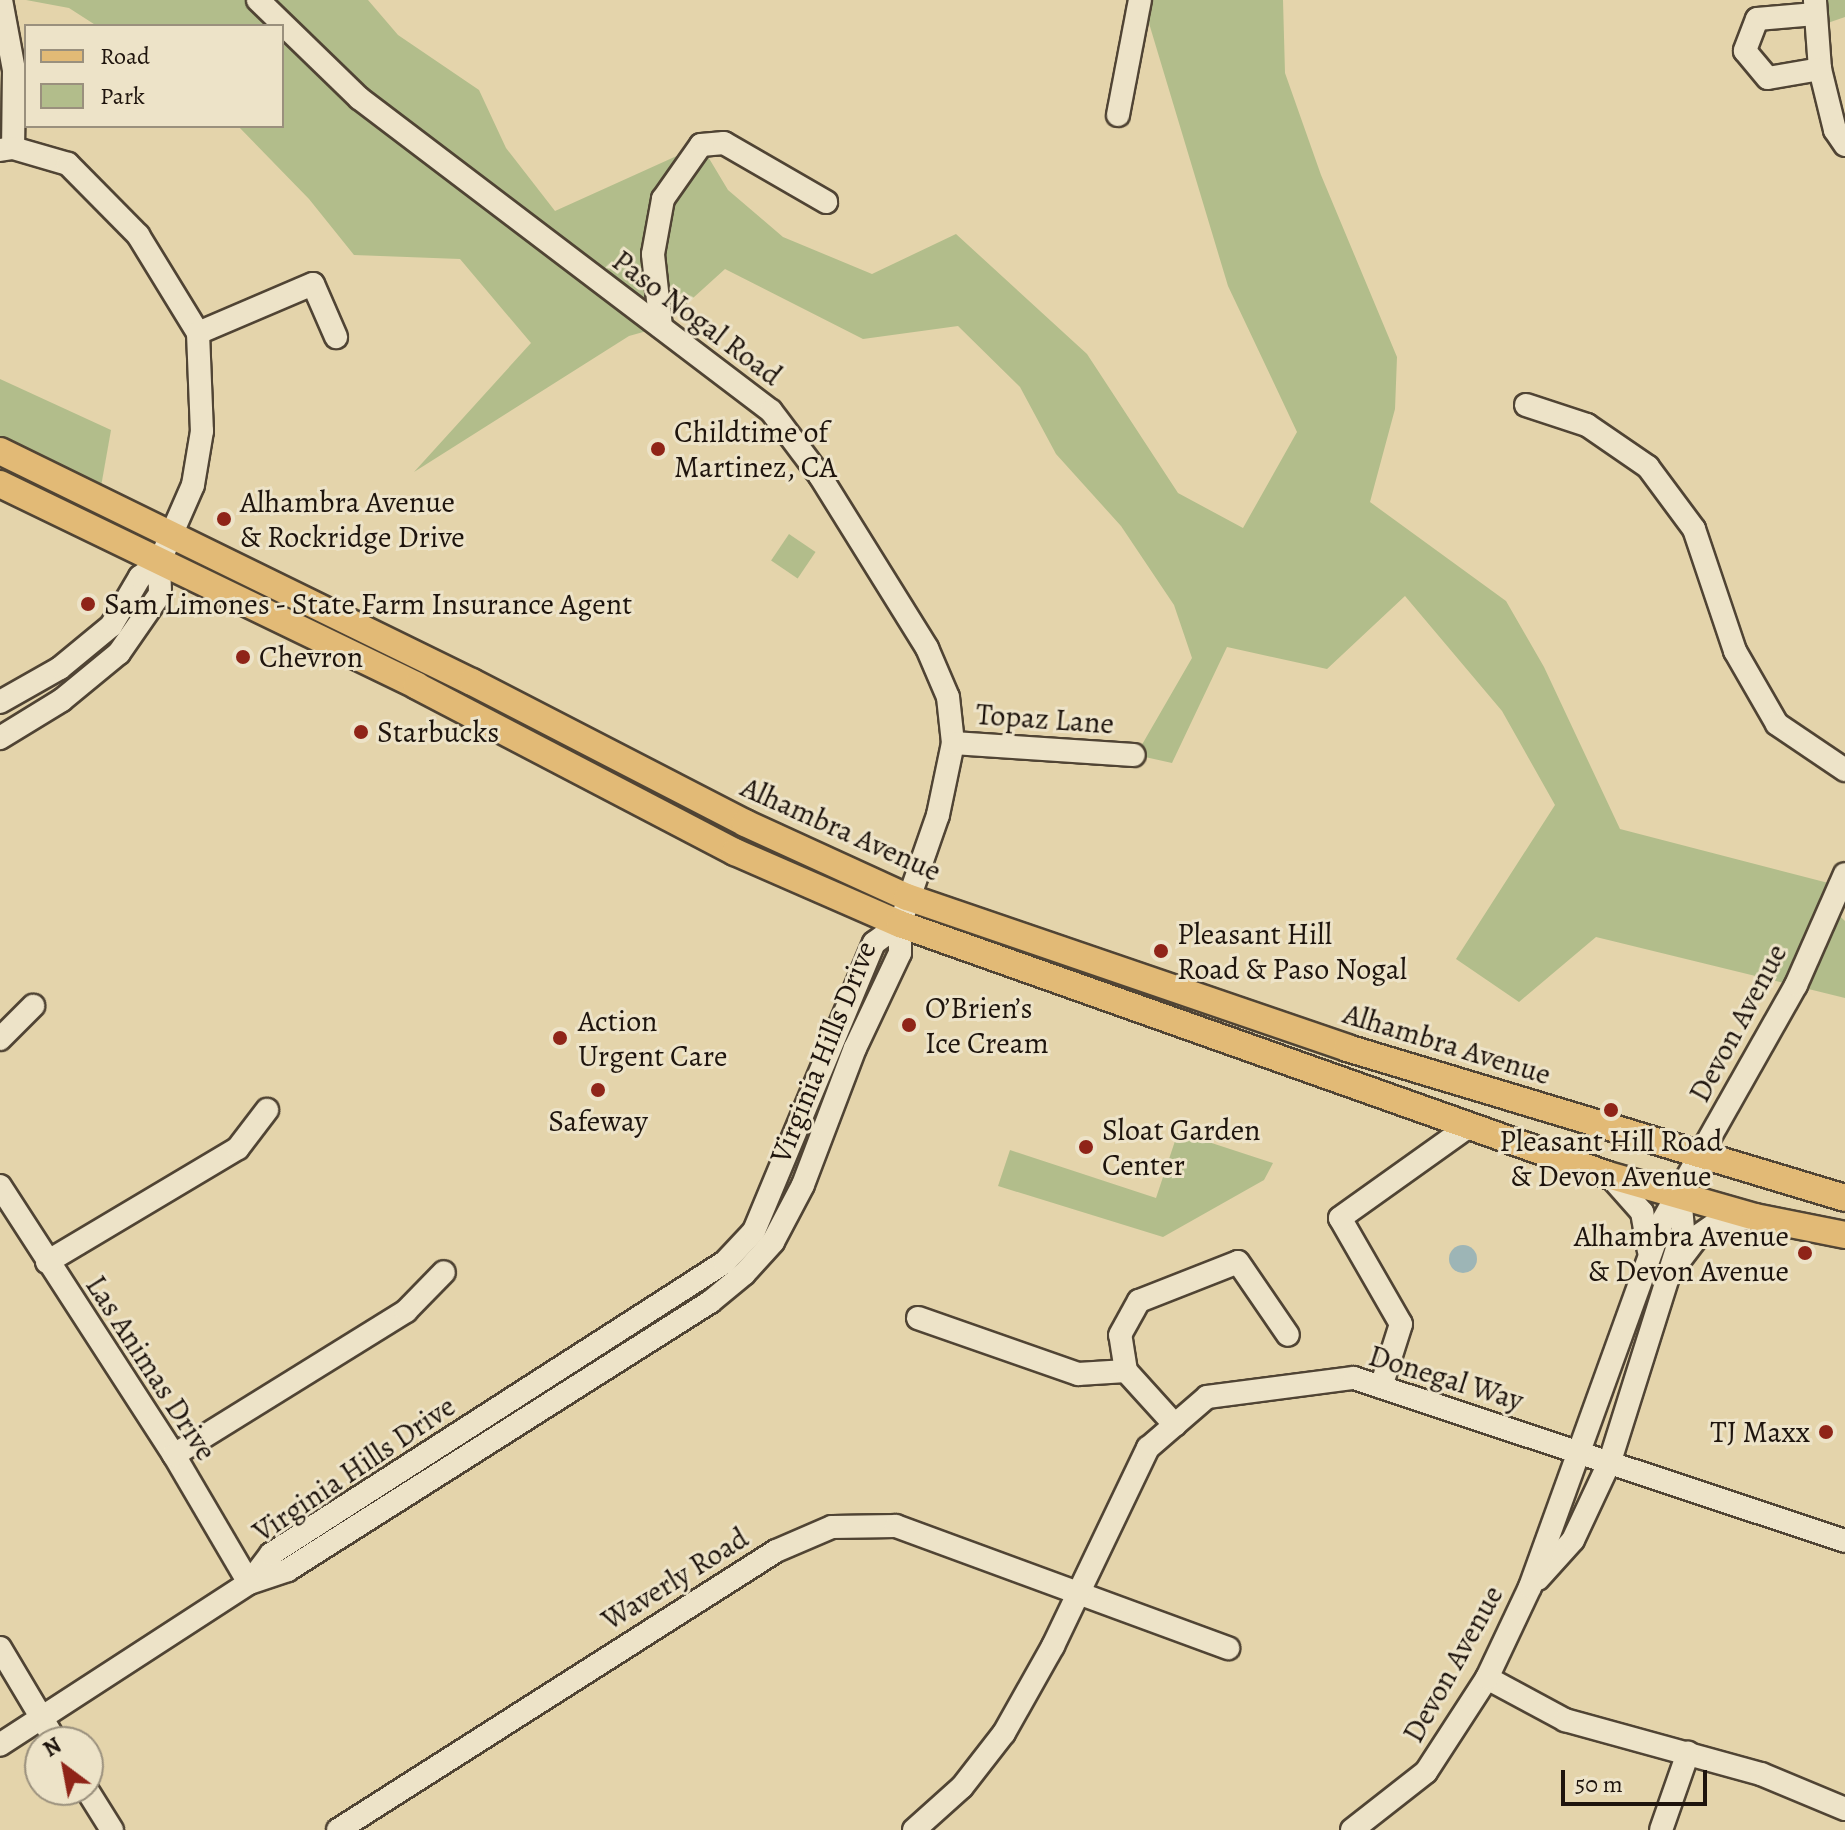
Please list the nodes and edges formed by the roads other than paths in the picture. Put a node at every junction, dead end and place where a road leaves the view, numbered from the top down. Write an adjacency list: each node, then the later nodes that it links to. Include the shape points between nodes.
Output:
1 (1, 0): 10 (street, via 14,70)
2 (258, 0): 5 (street, Paso Nogal Road)
3 (1140, 0): 8 (street)
4 (1815, 7): 7 (street); 7 (street, via 1757,19 1745,51 1768,78)
5 (283, 24)
6 (284, 25): 12 (street, Paso Nogal Road, via 359,98)
7 (1820, 69): 9 (street, via 1835,130)
8 (1118, 115)
9 (1845, 145)
10 (7, 149): 13 (street, via 68,164 138,235)
11 (826, 202): 12 (street, via 724,143 701,145 663,199 653,254)
12 (661, 327): 22 (street, Paso Nogal Road, via 771,411 820,476 927,648 948,697)
13 (198, 333): 14 (street, via 313,284); 18 (street, via 202,431 193,485)
14 (336, 337)
15 (1526, 405): 24 (street, via 1587,425 1648,467 1694,529 1735,651 1777,724)
16 (0, 451): 18 (main road, Alhambra Avenue)
17 (0, 484): 19 (main road, Alhambra Avenue)
18 (173, 533): 19 (street); 26 (main road, Alhambra Avenue, via 745,823)
19 (159, 563): 20 (street, via 140,577 111,626 60,668); 21 (street, via 160,594 119,653 62,700); 27 (main road, Alhambra Avenue, via 403,679 735,852)
20 (0, 702)
21 (0, 738)
22 (953, 743): 23 (street, Topaz Lane); 26 (street, Paso Nogal Road, via 938,815)
23 (1134, 755)
24 (1845, 770)
25 (1845, 874): 32 (street, Devon Avenue, via 1796,985)
26 (907, 897): 27 (street, Paso Nogal Road); 32 (main road, Alhambra Avenue, via 1347,1048)
27 (900, 924): 31 (main road, Alhambra Avenue); 52 (street, Virginia Hills Drive, via 874,943 754,1231 725,1262 271,1554)
28 (33, 1006): 29 (street)
29 (0, 1039)
30 (267, 1110): 39 (street, via 238,1148)
31 (1469, 1126): 33 (main road, Alhambra Avenue); 46 (street, via 1340,1218 1401,1324)
32 (1701, 1154): 35 (street, Devon Avenue); 36 (main road, Alhambra Avenue)
33 (1608, 1175): 35 (main road, Alhambra Avenue); 40 (street, Devon Avenue, via 1642,1212 1650,1237)
34 (0, 1186): 39 (street, Las Animas Drive)
35 (1680, 1197): 37 (main road, Alhambra Avenue); 40 (street, Devon Avenue, via 1662,1222); 42 (street, Devon Avenue, via 1683,1229)
36 (1845, 1198)
37 (1755, 1217): 38 (main road, Alhambra Avenue); 42 (street, Devon Avenue, via 1715,1224 1698,1236)
38 (1845, 1235)
39 (47, 1262): 49 (street, Las Animas Drive)
40 (1648, 1266): 48 (street, Devon Avenue)
41 (444, 1272): 49 (street, via 406,1311)
42 (1668, 1278): 50 (street, Devon Avenue)
43 (918, 1318): 45 (street, via 1078,1374)
44 (1288, 1335): 45 (street, via 1238,1262 1139,1301 1120,1335)
45 (1126, 1371): 47 (street)
46 (1381, 1387): 47 (street, Donegal Way, via 1354,1378 1207,1397); 48 (street, Donegal Way)
47 (1175, 1425): 54 (street, Donegal Way, via 1148,1448)
48 (1577, 1450): 50 (street, Donegal Way); 53 (street, Devon Avenue)
49 (174, 1455): 52 (street, Las Animas Drive)
50 (1610, 1461): 51 (street, Donegal Way); 53 (street, Devon Avenue, via 1573,1540)
51 (1845, 1541)
52 (249, 1583): 58 (street, Virginia Hills Drive)
53 (1530, 1587): 57 (street, Devon Avenue)
54 (1079, 1592): 56 (street, Waverly Road); 65 (street, Waverly Road, via 896,1526 832,1527 776,1551); 66 (street, Donegal Way, via 1004,1733 962,1787)
55 (0, 1648): 58 (street)
56 (1228, 1648)
57 (1487, 1678): 61 (street, via 1565,1720); 67 (street, Devon Avenue, via 1426,1772)
58 (42, 1719): 59 (street); 60 (street, Virginia Hills Drive)
59 (46, 1726)
60 (0, 1745)
61 (1688, 1753): 63 (street, via 1761,1774); 68 (street)
62 (97, 1806): 64 (street)
63 (1845, 1809)
64 (112, 1830)
65 (338, 1830)
66 (914, 1830)
67 (1352, 1830)
68 (1661, 1830)

